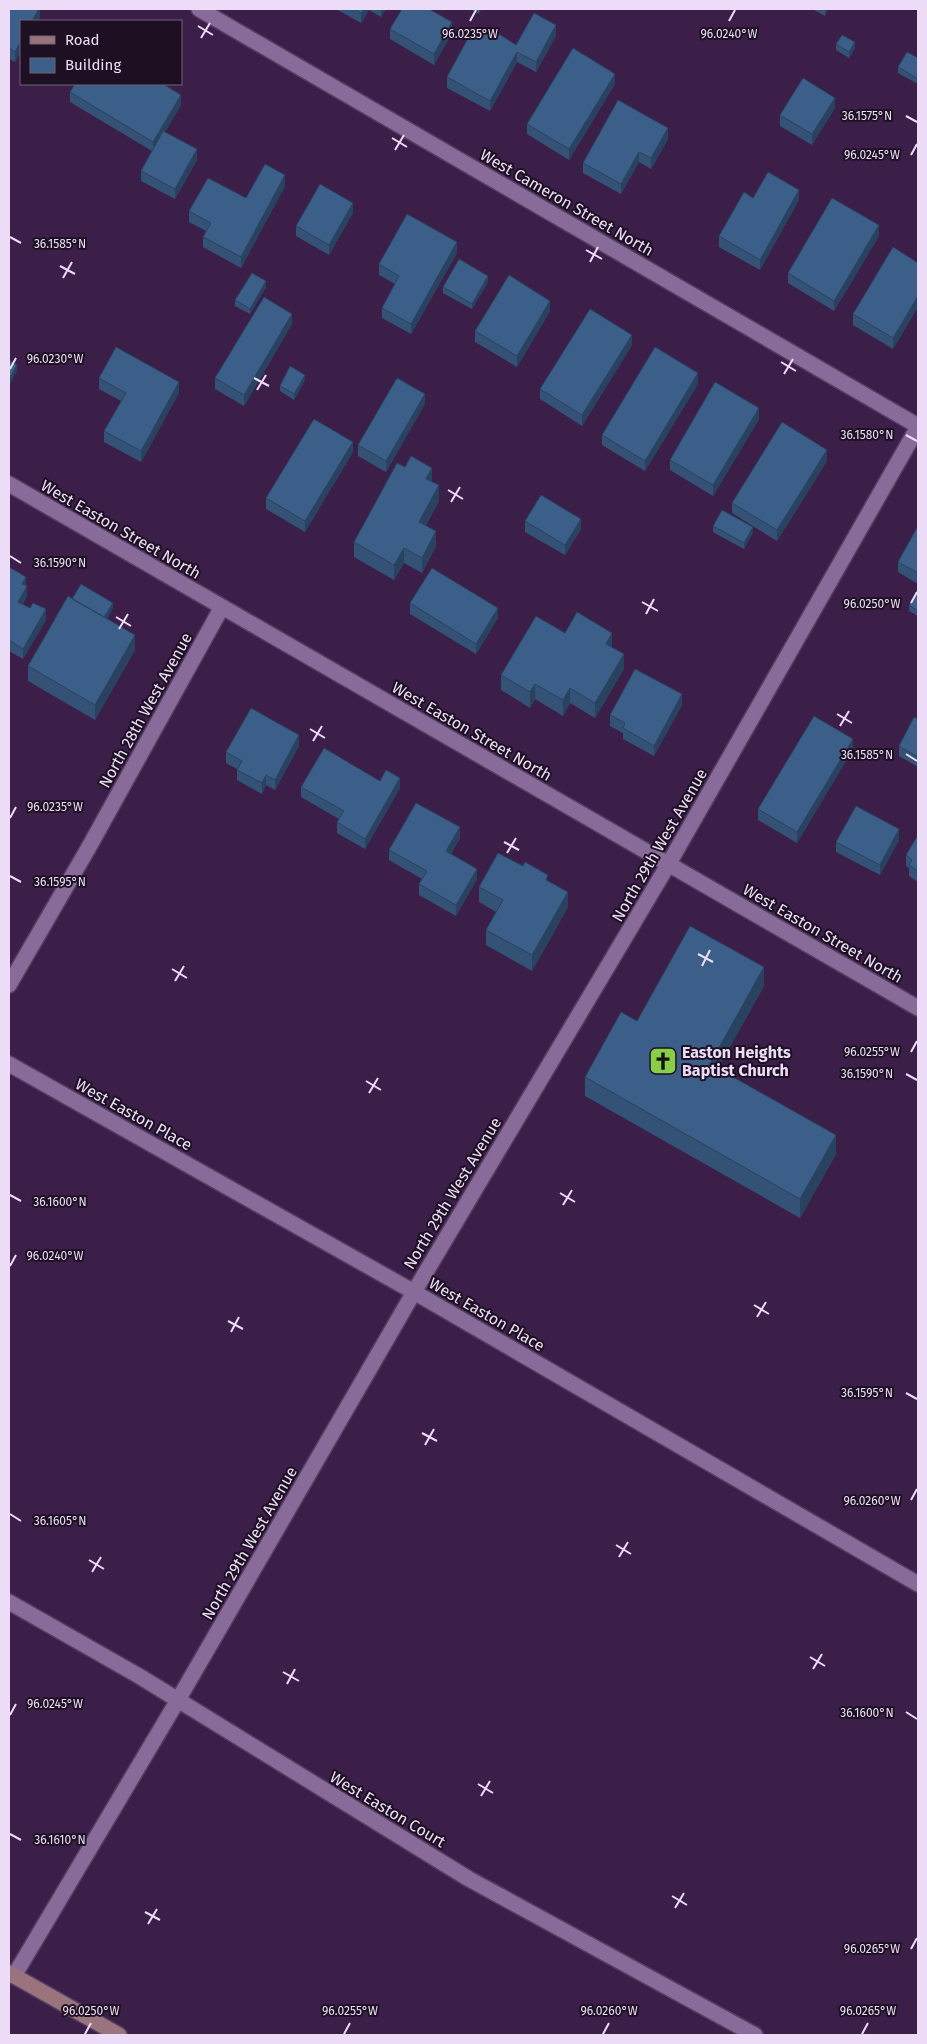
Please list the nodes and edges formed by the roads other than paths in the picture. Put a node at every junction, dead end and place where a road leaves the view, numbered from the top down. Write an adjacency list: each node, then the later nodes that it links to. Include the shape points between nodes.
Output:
1 (199, 9): 2 (street, West Cameron Street North)
2 (918, 426): 5 (street, North 29th West Avenue)
3 (9, 484): 4 (street, West Easton Street North)
4 (222, 607): 5 (street, West Easton Street North); 6 (street, North 28th West Avenue)
5 (668, 865): 7 (street, West Easton Street North); 9 (street, North 29th West Avenue)
6 (9, 985)
7 (918, 1008)
8 (9, 1064): 9 (street, West Easton Place)
9 (414, 1292): 10 (street, West Easton Place); 12 (street, North 29th West Avenue)
10 (918, 1584)
11 (9, 1602): 12 (street, West Easton Court)
12 (178, 1700): 13 (street, North 29th West Avenue); 15 (street, West Easton Court, via 469,1879)
13 (11, 1974): 14 (main road)
14 (119, 2035)
15 (755, 2035)

